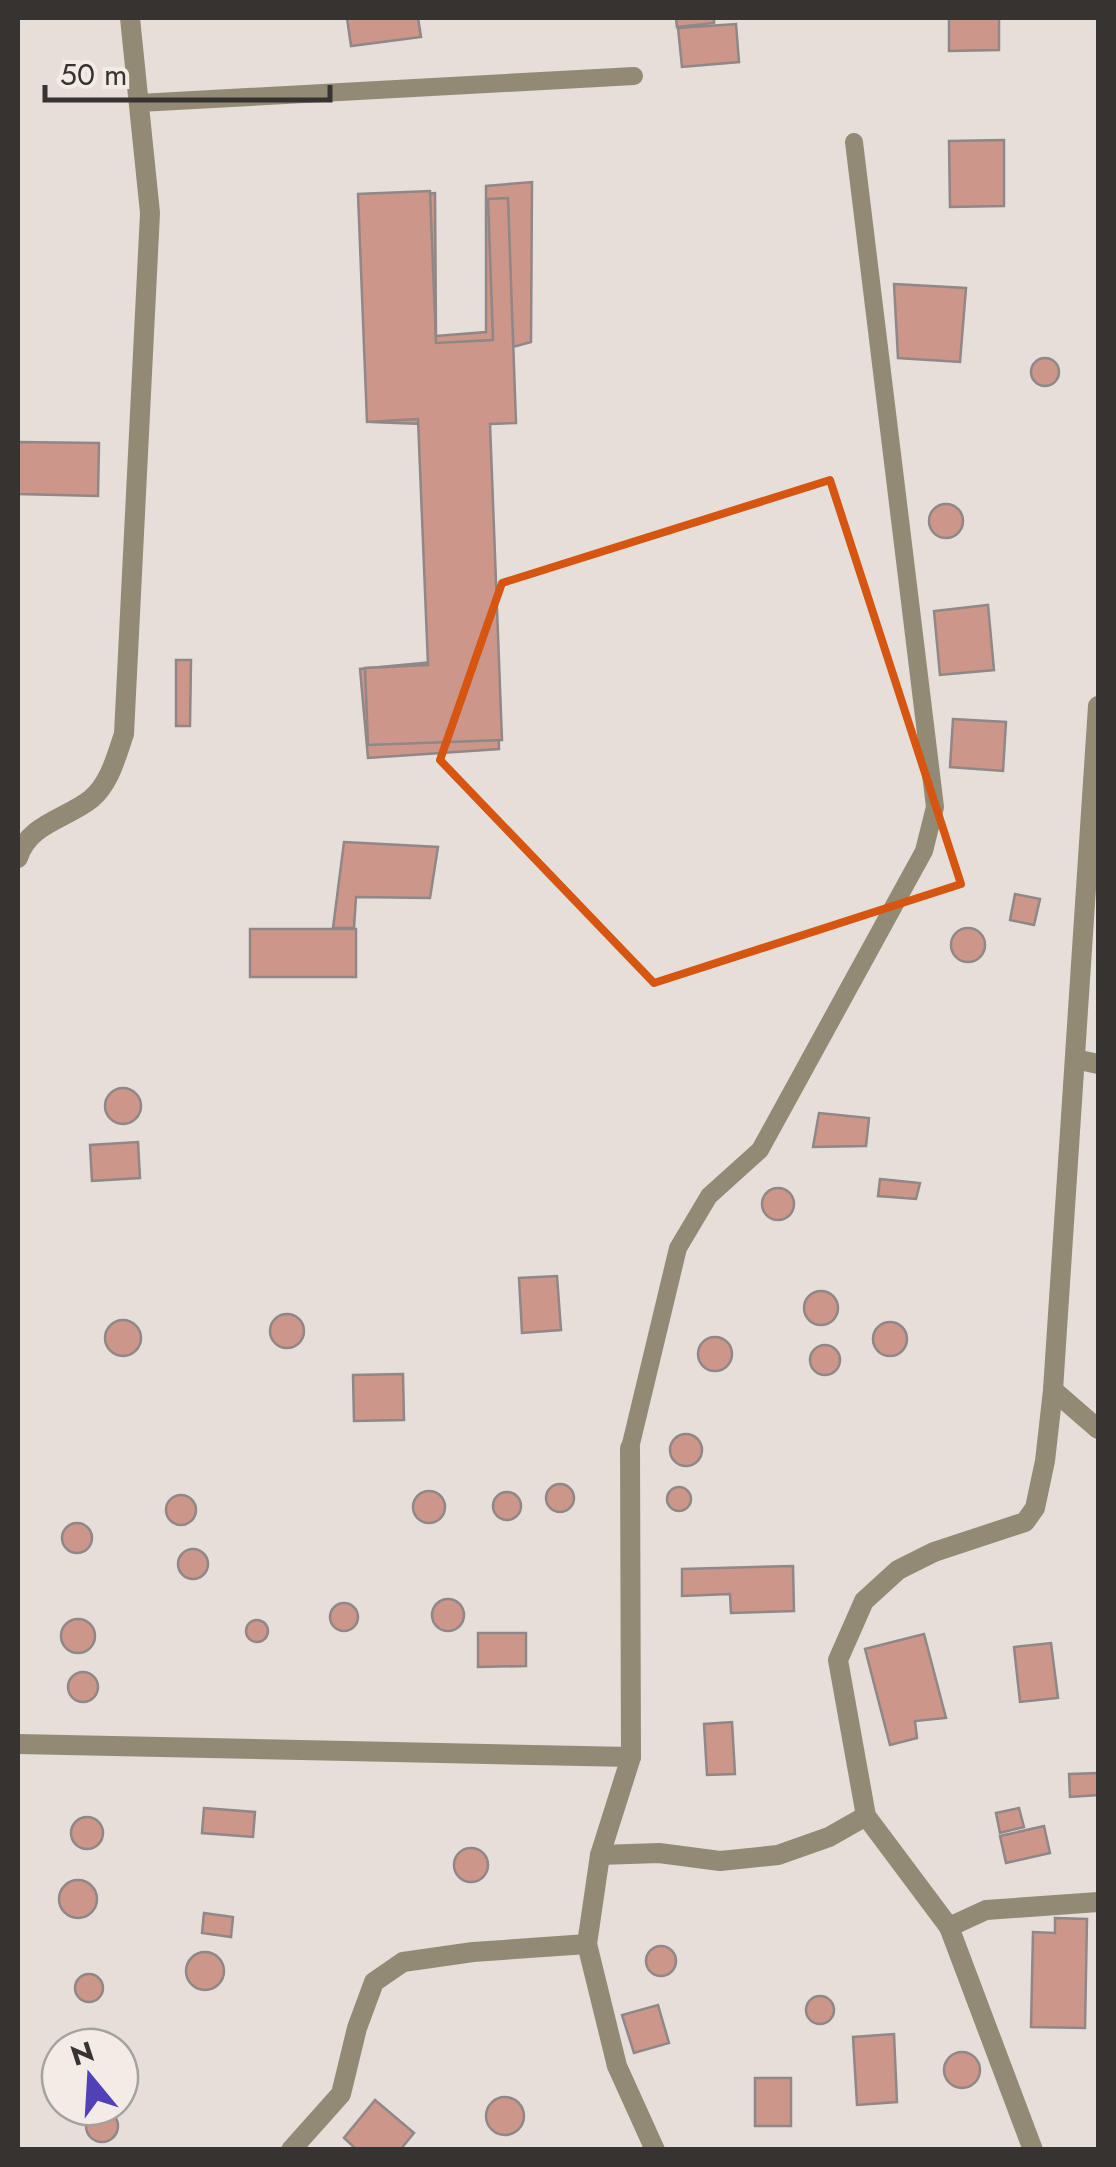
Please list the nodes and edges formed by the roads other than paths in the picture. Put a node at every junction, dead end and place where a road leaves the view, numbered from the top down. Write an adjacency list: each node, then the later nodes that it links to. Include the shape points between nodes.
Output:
1 (130, 18): 3 (street)
2 (634, 76): 3 (lane)
3 (139, 104): 6 (street, via 150,213 124,734 110,775 91,798 48,822)
4 (854, 142): 11 (lane, via 935,807 924,851 760,1150 709,1196 678,1248)
5 (1098, 706): 7 (street)
6 (18, 858)
7 (1075, 1059): 8 (street); 9 (street)
8 (1098, 1064)
9 (1053, 1390): 10 (street); 14 (street, via 1042,1477 1035,1508 1024,1522 934,1552 898,1570 864,1600 838,1660)
10 (1098, 1429)
11 (630, 1448): 13 (street)
12 (18, 1744): 13 (street)
13 (630, 1758): 15 (street)
14 (866, 1816): 15 (street, via 778,1856 720,1862 659,1852); 17 (street)
15 (600, 1855): 18 (street)
16 (1098, 1902): 17 (street, via 986,1910)
17 (949, 1927): 21 (street)
18 (588, 1944): 19 (street, via 404,1962 374,1982 342,2094); 20 (street, via 617,2066)
19 (291, 2150)
20 (656, 2150)
21 (1033, 2150)

